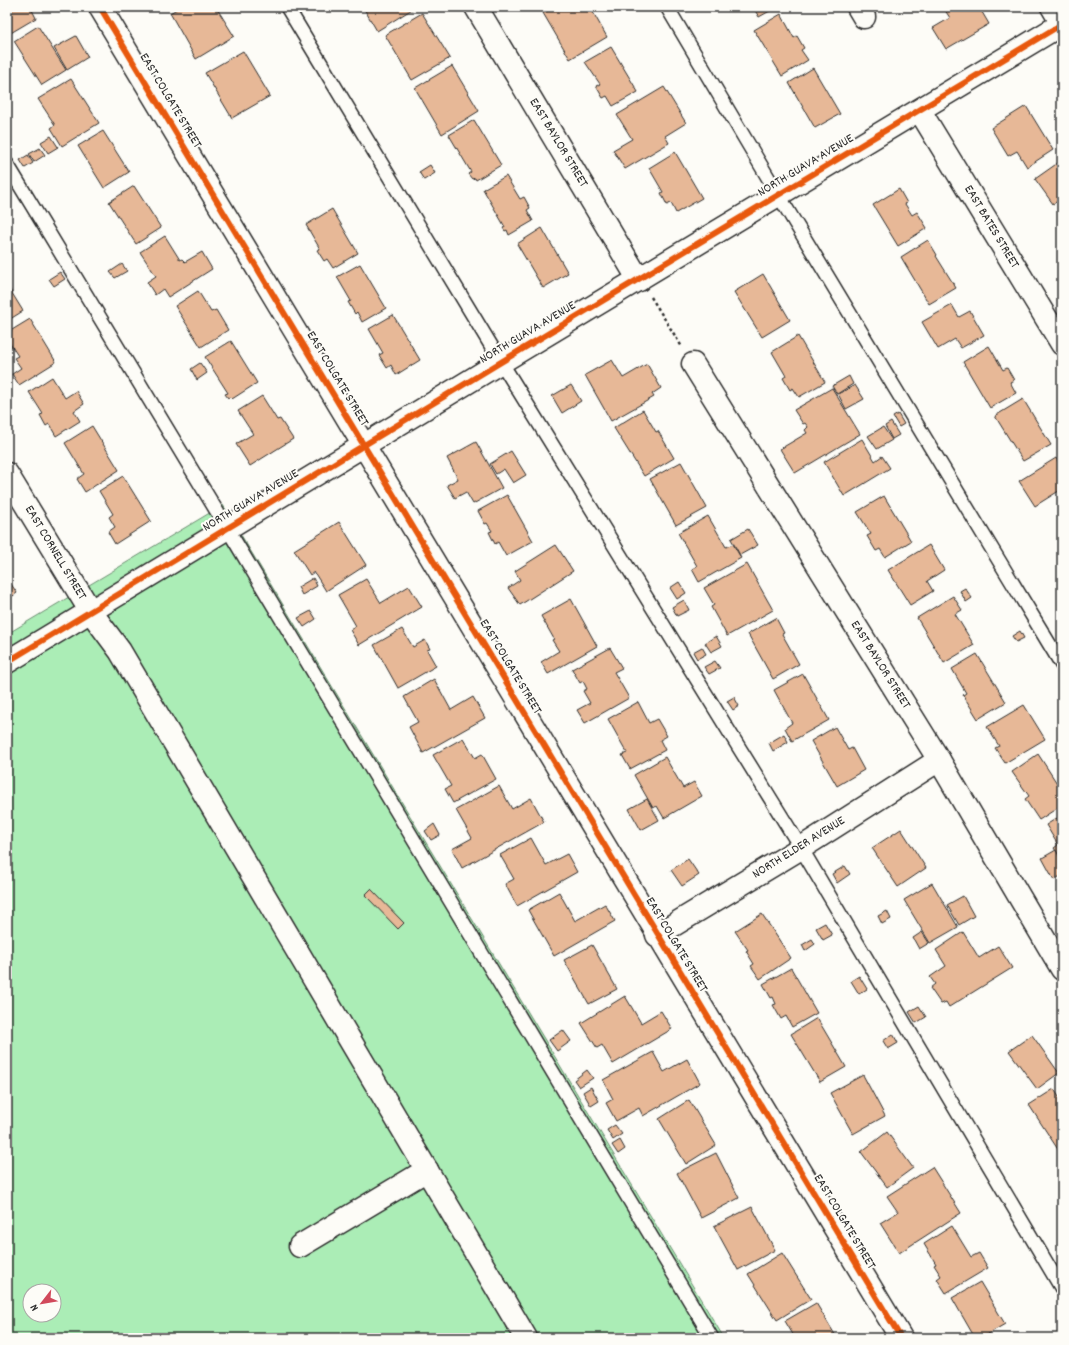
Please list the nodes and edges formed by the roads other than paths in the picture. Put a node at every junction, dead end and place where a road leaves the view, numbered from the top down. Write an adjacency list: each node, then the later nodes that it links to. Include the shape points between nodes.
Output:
1 (100, 7): 14 (street, EAST COLGATE STREET)
2 (288, 7): 12 (lane)
3 (476, 7): 10 (street, EAST BAYLOR STREET)
4 (668, 7): 9 (lane)
5 (1047, 7): 6 (lane)
6 (1061, 28): 7 (street, NORTH GUAVA AVENUE)
7 (920, 111): 9 (street, NORTH GUAVA AVENUE); 11 (street, EAST BATES STREET)
8 (7, 164): 16 (lane)
9 (779, 196): 10 (street, NORTH GUAVA AVENUE); 19 (lane)
10 (639, 280): 12 (street, NORTH GUAVA AVENUE)
11 (1062, 344)
12 (501, 362): 14 (street, NORTH GUAVA AVENUE); 21 (lane)
13 (693, 364): 20 (street, EAST BAYLOR STREET)
14 (364, 446): 16 (street, NORTH GUAVA AVENUE); 22 (street, EAST COLGATE STREET)
15 (7, 474): 17 (street, EAST CORNELL STREET)
16 (227, 529): 17 (street, NORTH GUAVA AVENUE); 28 (lane)
17 (91, 612): 18 (street, NORTH GUAVA AVENUE); 24 (street, EAST CORNELL STREET, via 120,651)
18 (7, 662)
19 (1062, 665)
20 (939, 760): 21 (street, NORTH ELDER AVENUE); 23 (street, EAST BAYLOR STREET)
21 (801, 848): 22 (street, NORTH ELDER AVENUE); 26 (lane)
22 (657, 935): 29 (street, EAST COLGATE STREET)
23 (1062, 969)
24 (427, 1170): 25 (street); 27 (street, EAST CORNELL STREET)
25 (300, 1246)
26 (1062, 1289)
27 (526, 1338)
28 (712, 1338)
29 (901, 1338)

